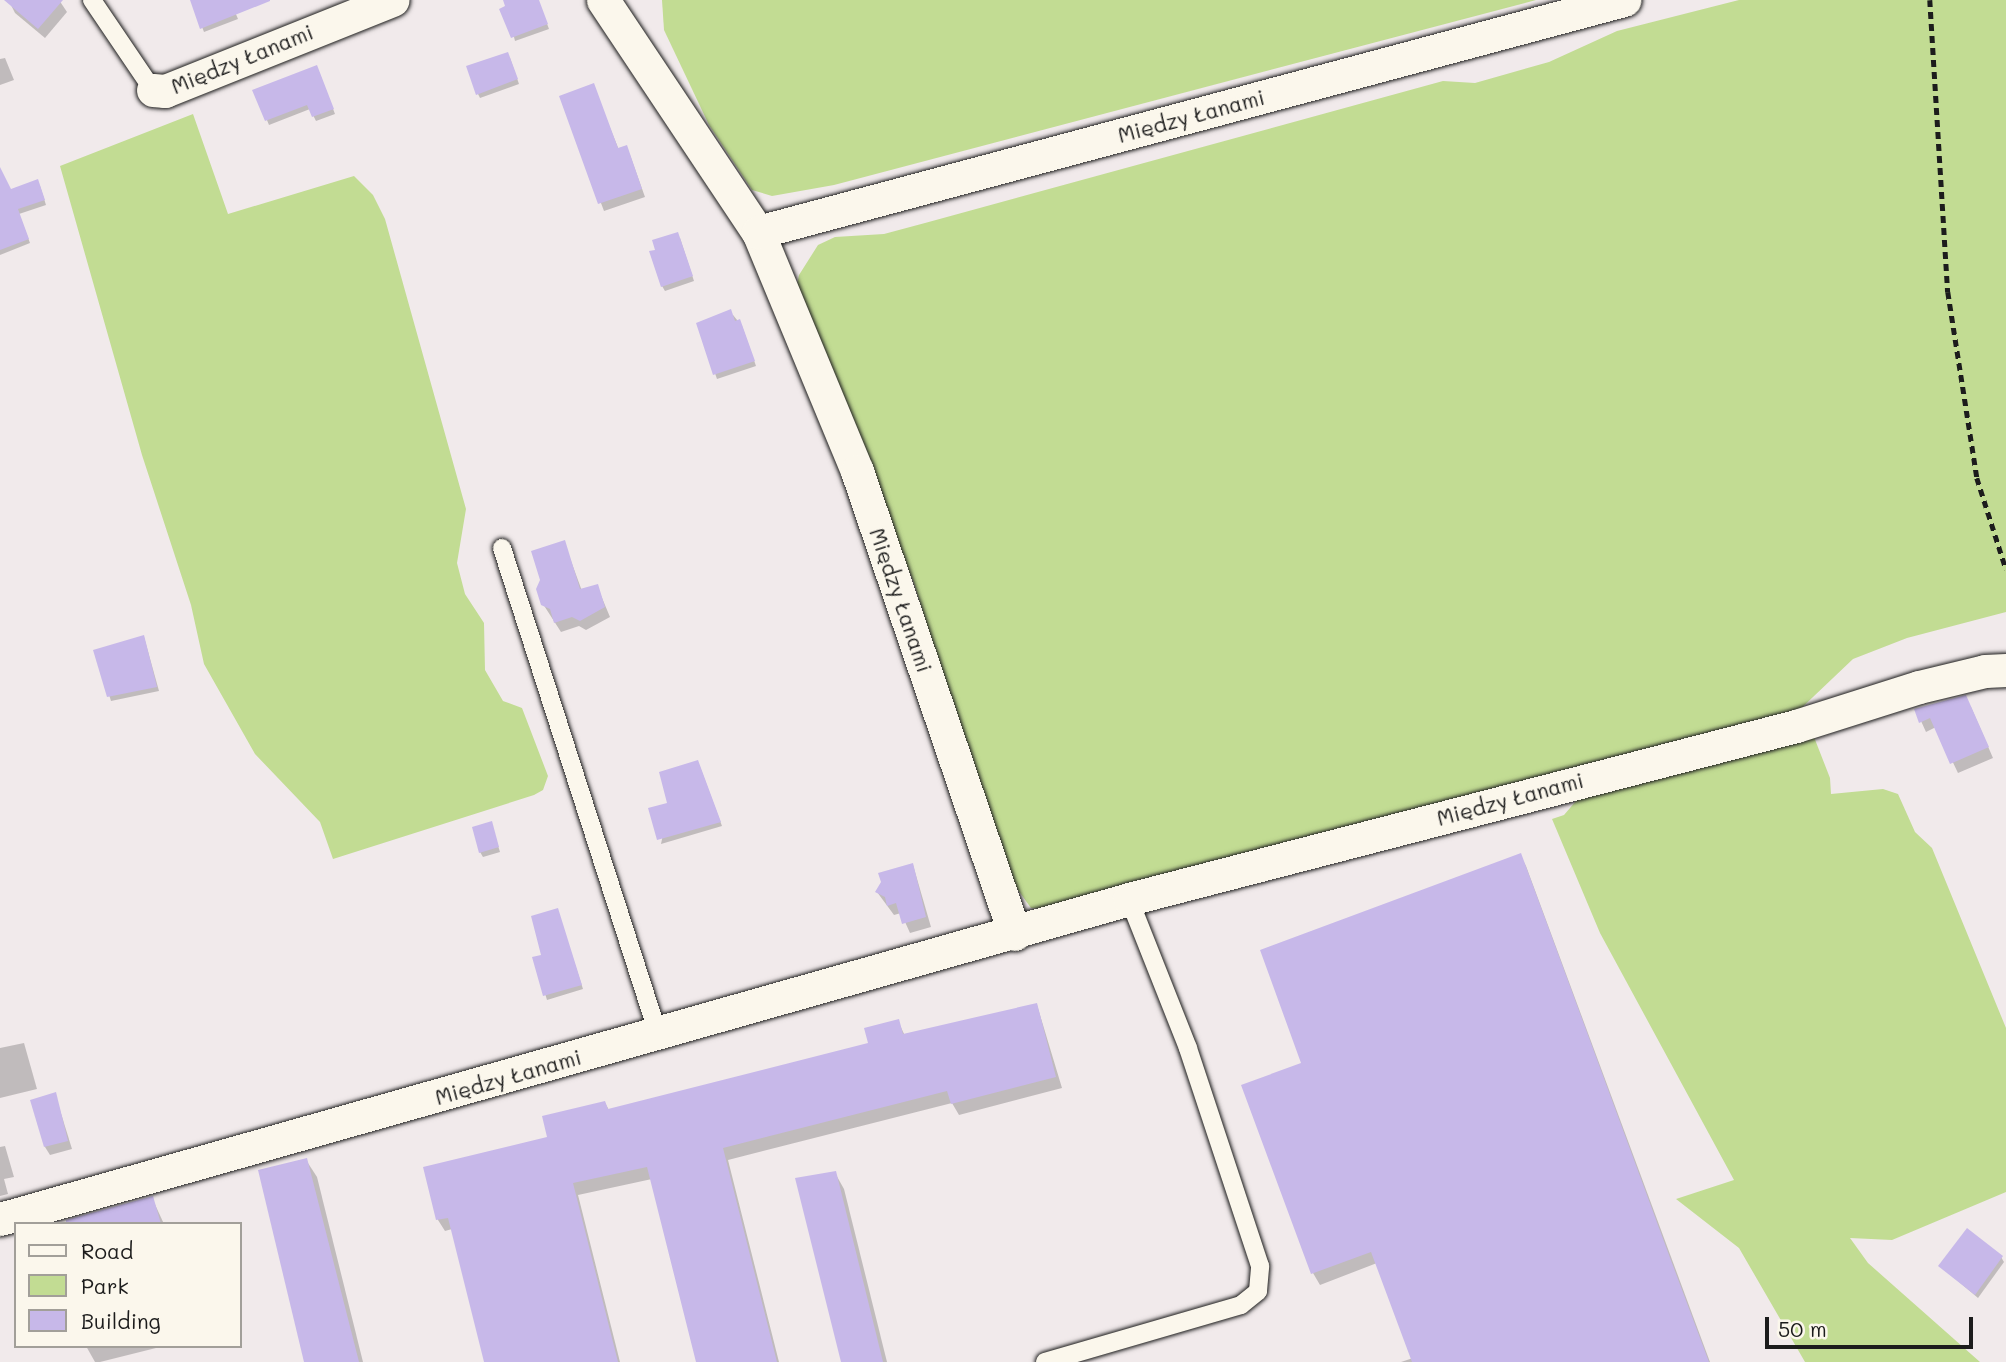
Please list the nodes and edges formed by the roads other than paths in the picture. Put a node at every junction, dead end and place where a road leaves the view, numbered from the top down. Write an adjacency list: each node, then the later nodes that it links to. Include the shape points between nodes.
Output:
1 (92, 0): 5 (lane, Między Łanami)
2 (392, 0): 5 (street, Między Łanami, via 165,91)
3 (603, 0): 6 (street, Między Łanami)
4 (1624, 0): 6 (street, Między Łanami)
5 (153, 90)
6 (758, 232): 10 (street, Między Łanami, via 858,471)
7 (502, 548): 11 (lane)
8 (2006, 670): 9 (street, Między Łanami, via 1919,687 1796,726)
9 (1129, 899): 10 (street, Między Łanami); 13 (lane, via 1193,1061 1260,1266 1258,1291 1241,1305)
10 (1015, 934): 11 (street, Między Łanami)
11 (658, 1034): 12 (street, Między Łanami)
12 (0, 1219)
13 (1045, 1362)

